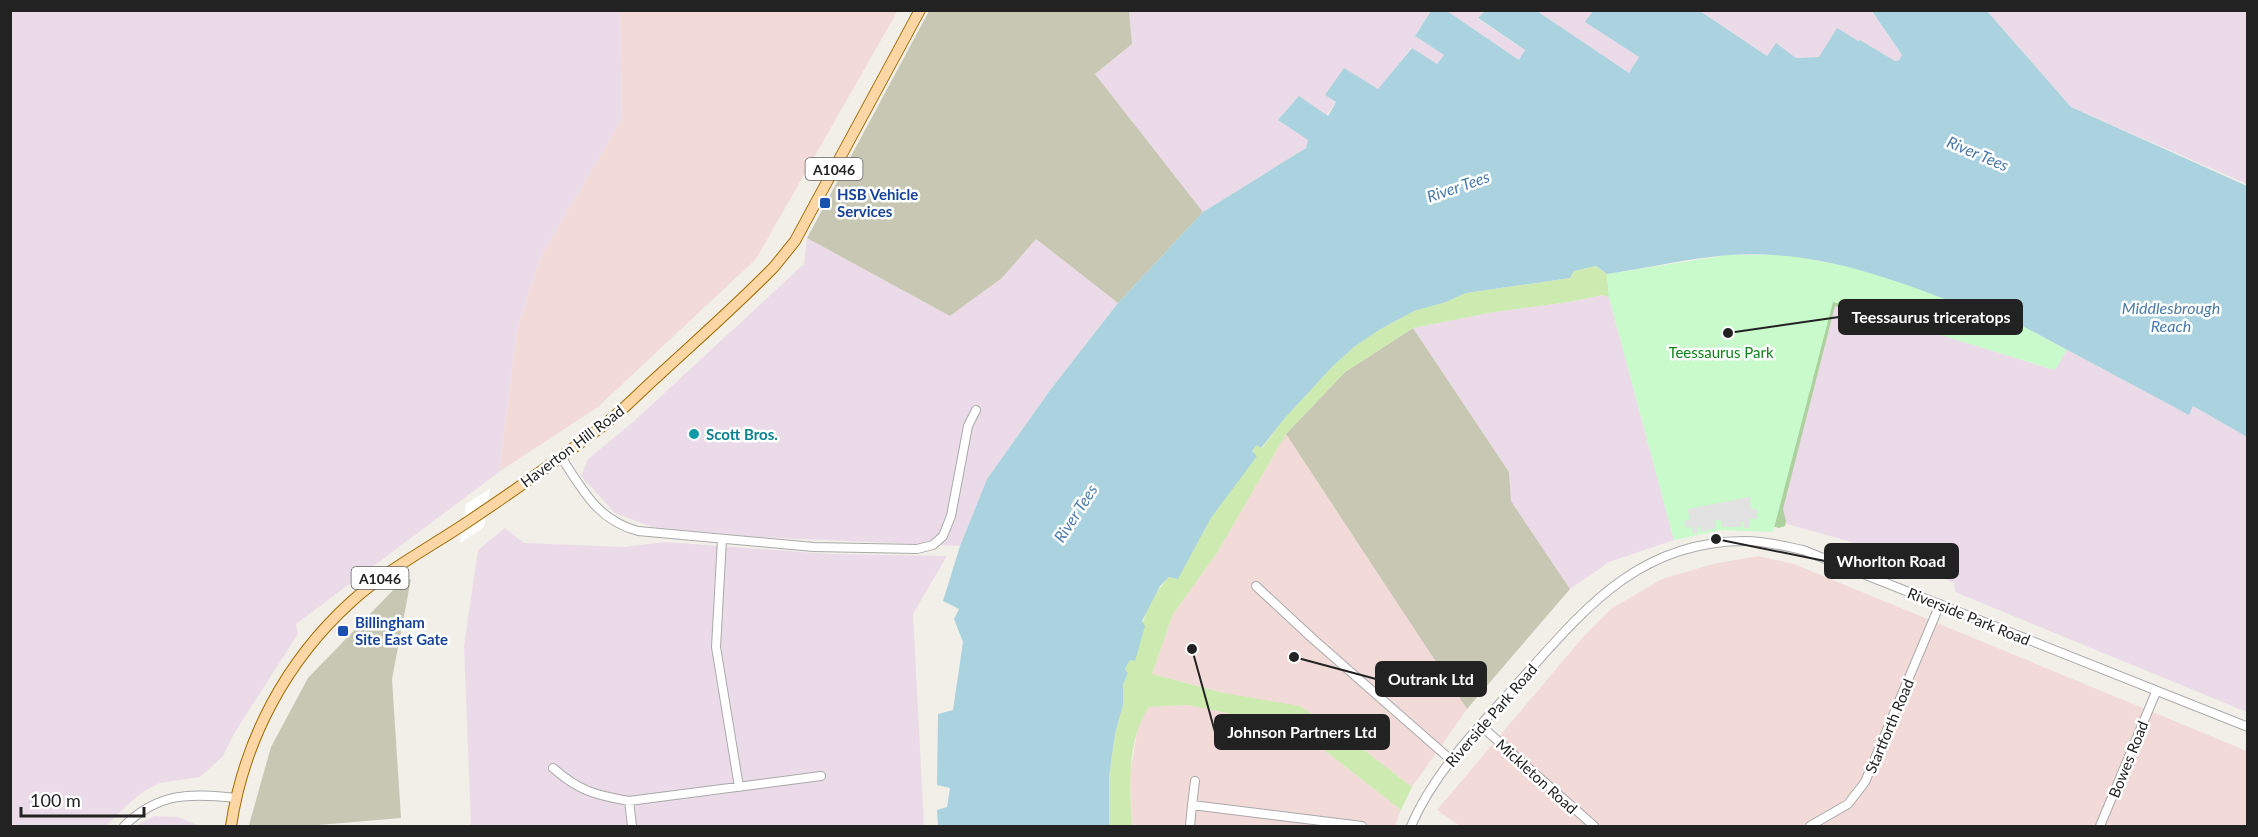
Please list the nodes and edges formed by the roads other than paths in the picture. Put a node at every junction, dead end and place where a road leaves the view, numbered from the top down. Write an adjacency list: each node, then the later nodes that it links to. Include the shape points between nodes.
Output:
1 (920, 10): 3 (main road, Haverton Hill Road / A1046, via 787,253 728,313 607,423)
2 (976, 410): 4 (street, via 968,426 951,516 943,536 933,545 917,549 814,547)
3 (561, 457): 4 (street, via 592,502 620,526); 15 (main road, Haverton Hill Road / A1046, via 351,601 291,670 265,715)
4 (722, 539): 14 (street, via 716,648)
5 (1256, 586): 10 (street)
6 (1940, 604): 7 (street, Riverside Park Road); 8 (street, Riverside Park Road, via 1803,550 1747,541 1684,549 1627,575 1581,613); 25 (street, Startforth Road, via 1865,782 1848,804)
7 (2156, 692): 9 (street, Riverside Park Road); 26 (street, Bowes Road)
8 (1480, 725): 10 (street, Riverside Park Road); 24 (street, Mickleton Road)
9 (2247, 727)
10 (1451, 760): 23 (street, Riverside Park Road)
11 (553, 768): 16 (street, via 571,784)
12 (821, 776): 14 (street)
13 (1195, 781): 17 (street)
14 (739, 787): 16 (street)
15 (236, 798): 18 (street, via 168,798 151,805); 19 (main road, Haverton Hill Road / A1046)
16 (629, 801): 20 (street)
17 (1192, 805): 21 (street); 22 (street)
18 (124, 826)
19 (231, 826)
20 (632, 826)
21 (1190, 826)
22 (1362, 826)
23 (1411, 826)
24 (1594, 826)
25 (1810, 826)
26 (2100, 826)

